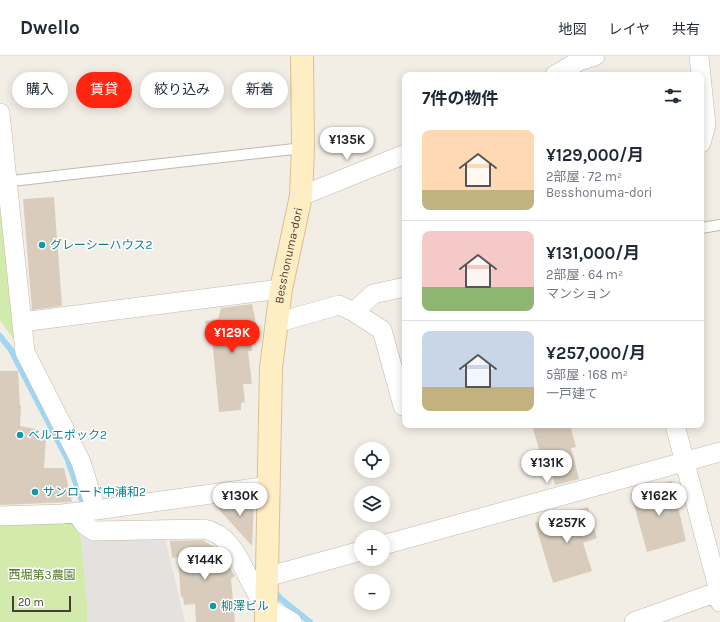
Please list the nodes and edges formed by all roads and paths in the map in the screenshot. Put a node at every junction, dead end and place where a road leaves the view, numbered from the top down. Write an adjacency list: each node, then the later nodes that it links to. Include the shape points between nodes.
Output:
1 (302, 56): 9 (street, Besshonuma-dori)
2 (595, 56): 4 (street, via 579,61)
3 (699, 56): 5 (street)
4 (560, 72)
5 (701, 72)
6 (704, 105): 8 (street)
7 (0, 113): 11 (street)
8 (704, 132)
9 (303, 148): 11 (lane); 12 (street, Besshonuma-dori)
10 (402, 155): 12 (street)
11 (4, 182): 18 (street)
12 (301, 196): 16 (street, Besshonuma-dori)
13 (720, 225): 14 (lane)
14 (704, 228)
15 (402, 288): 17 (street, via 374,294)
16 (281, 289): 18 (street); 19 (street, Besshonuma-dori)
17 (354, 312): 19 (street, via 339,305); 20 (street, via 382,330)
18 (22, 322): 25 (street, via 24,352 81,462)
19 (276, 323): 24 (street, Besshonuma-dori, via 271,368)
20 (402, 402)
21 (676, 428): 23 (street)
22 (720, 452): 23 (street)
23 (686, 462): 27 (street); 30 (street)
24 (269, 486): 25 (street); 29 (street, Besshonuma-dori)
25 (86, 511): 26 (street); 29 (street, via 85,525 94,531 214,531 226,540)
26 (0, 516)
27 (390, 543)
28 (354, 554): 29 (street)
29 (266, 595): 31 (street)
30 (720, 595): 32 (street)
31 (292, 622)
32 (634, 622)

